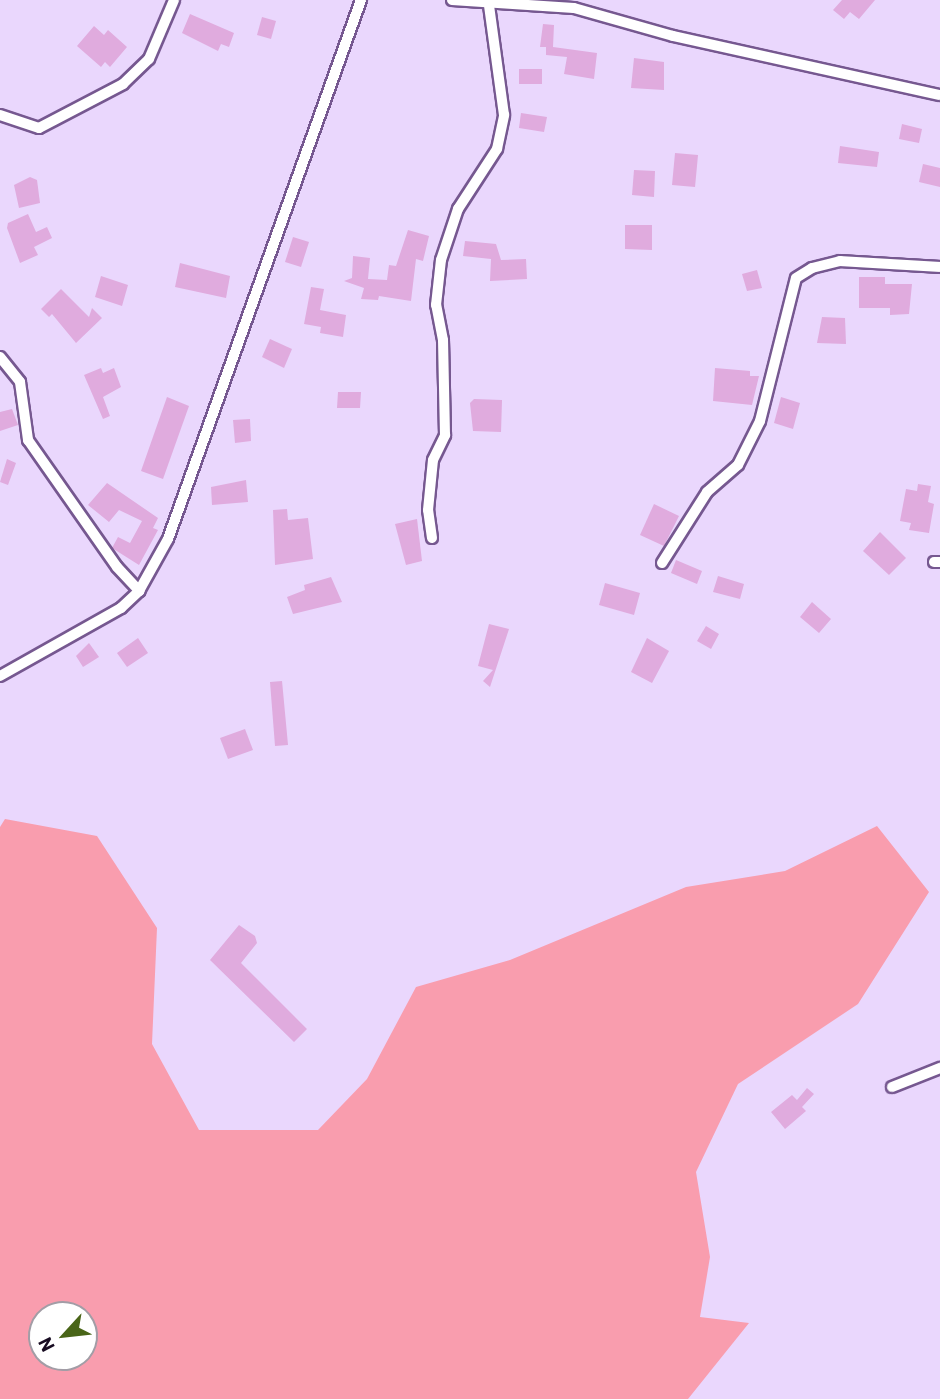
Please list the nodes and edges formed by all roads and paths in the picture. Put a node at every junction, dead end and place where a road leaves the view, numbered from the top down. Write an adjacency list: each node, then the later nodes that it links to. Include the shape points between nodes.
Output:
1 (174, 0): 6 (street, via 149,59 123,84 39,128)
2 (361, 0): 11 (street, via 168,539)
3 (452, 0): 4 (street)
4 (489, 6): 5 (street, via 540,2 574,8 673,36); 9 (street, via 504,115 497,149 458,209 441,260 436,305 443,340 445,435 433,460 428,510)
5 (940, 95)
6 (0, 115)
7 (940, 267): 10 (street, via 840,261 812,268 796,278 760,421 738,465 707,492)
8 (0, 357): 11 (street, via 20,382 29,440 117,567)
9 (432, 538)
10 (662, 564)
11 (139, 591): 12 (street, via 121,608)
12 (0, 676)
13 (940, 1068): 14 (street)
14 (892, 1087)

